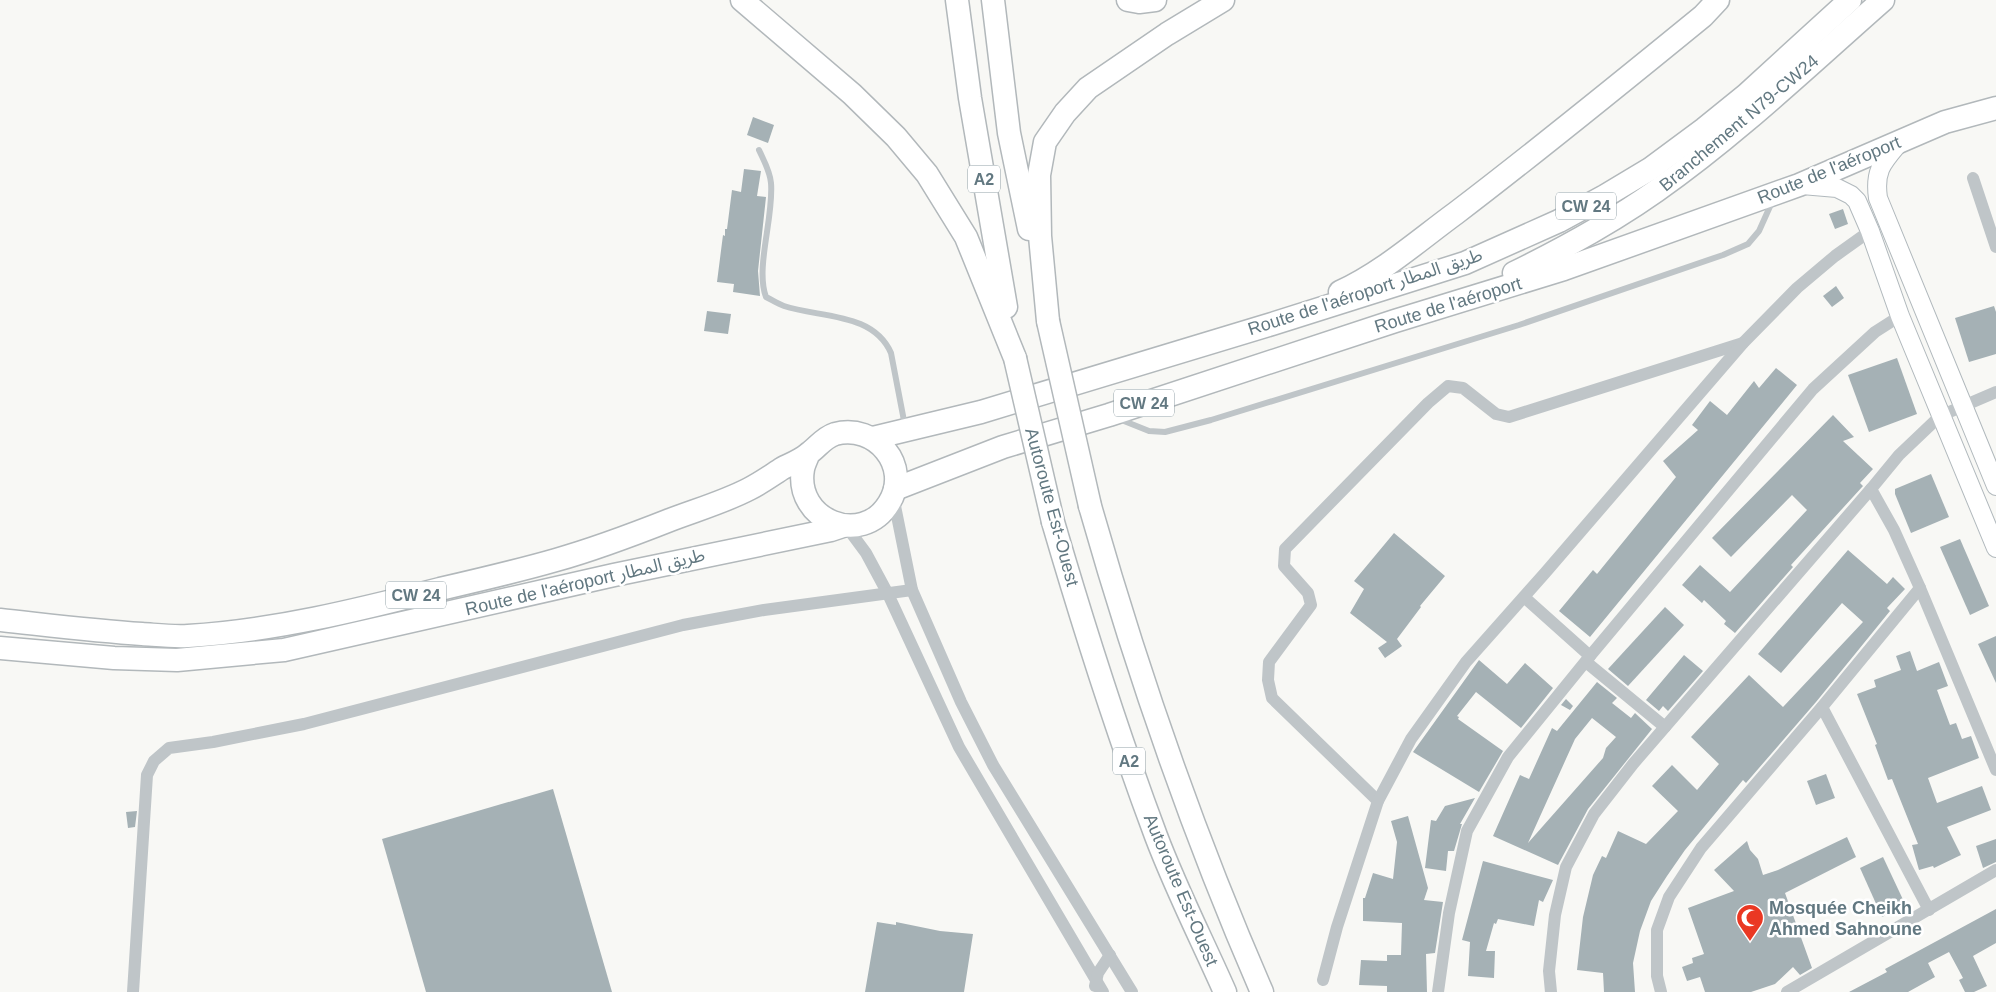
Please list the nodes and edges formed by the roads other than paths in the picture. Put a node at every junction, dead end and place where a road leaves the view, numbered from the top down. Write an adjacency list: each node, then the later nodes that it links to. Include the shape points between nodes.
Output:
1 (742, 0): 24 (highway, via 852,94 927,174 966,237)
2 (957, 0): 24 (highway, Autoroute Est-Ouest / A2, via 970,98)
3 (993, 0): 20 (highway, Autoroute Est-Ouest / A2, via 1009,133)
4 (1128, 0): 5 (highway)
5 (1155, 0)
6 (1223, 0): 20 (highway, via 1088,88 1045,142 1039,175 1040,236)
7 (1718, 0): 22 (highway, via 1703,16 1534,154 1387,264 1360,283)
8 (1850, 0): 22 (highway, Route de l'aéroport طريق المطار / CW 24, via 1704,129 1650,169 1605,196 1559,221 1465,263)
9 (1883, 0): 21 (highway, Branchement N79-CW24, via 1748,119 1655,192 1542,260)
10 (1996, 108): 11 (highway, Route de l'aéroport / CW 24, via 1945,122)
11 (1901, 140): 14 (highway, Route de l'aéroport / CW 24); 26 (street, via 1880,166 1878,198)
12 (759, 150): 29 (lane, via 771,184 762,280 766,297 783,306 862,324 876,332 886,342 890,353)
13 (1973, 178): 16 (street)
14 (1799, 185): 15 (highway, Route de l'aéroport / CW 24); 17 (street, via 1837,188 1851,195 1857,201)
15 (1776, 193): 21 (highway, Route de l'aéroport / CW 24, via 1564,269); 27 (lane, via 1759,231 1748,244 1519,325 1165,432 1149,431)
16 (1991, 213): 18 (street)
17 (1870, 231): 19 (street); 23 (street, via 1797,288)
18 (1996, 247)
19 (1900, 316): 28 (street); 43 (street, via 1875,332 1814,389)
20 (1048, 321): 56 (highway, Autoroute Est-Ouest / A2, bridge, via 1090,506 1146,693 1178,784)
21 (1395, 321): 27 (highway, Route de l'aéroport / CW 24)
22 (1272, 324): 29 (highway, Route de l'aéroport طريق المطار / CW 24, via 981,412)
23 (1743, 343): 40 (street); 47 (street, via 1509,417 1496,414 1463,388 1448,386 1428,402 1285,549 1284,566 1308,593 1310,605 1269,662 1272,698)
24 (1014, 358): 55 (highway, Autoroute Est-Ouest / A2, bridge, via 1053,522 1084,629 1154,829)
25 (1996, 392): 26 (street)
26 (1961, 406): 28 (street); 32 (street)
27 (1109, 415): 34 (highway, Route de l'aéroport / CW 24, via 1003,447)
28 (1940, 416): 33 (street, via 1898,455); 36 (street)
29 (906, 430): 30 (highway, Route de l'aéroport طريق المطار / CW 24)
30 (873, 438): 31 (highway, via 860,433 831,435); 34 (highway, via 892,460 896,474)
31 (810, 453): 35 (highway, via 803,468 806,498 828,521); 41 (highway, Route de l'aéroport طريق المطار / CW 24, via 748,490 622,539 556,560 354,610 234,631 185,636)
32 (1996, 486)
33 (1871, 489): 37 (street); 45 (street)
34 (894, 493): 35 (highway, via 887,506 870,521); 38 (street)
35 (844, 526): 39 (street, via 866,553); 42 (highway, Route de l'aéroport طريق المطار / CW 24, via 284,650 177,660)
36 (1996, 548)
37 (1920, 588): 44 (street); 46 (street)
38 (912, 590): 39 (street); 50 (street, via 977,735)
39 (888, 594): 52 (street, via 959,747); 53 (street, via 773,608 683,625 304,724 168,748 154,761 147,775)
40 (1524, 597): 43 (street); 47 (street, via 1466,662 1411,738)
41 (0, 620)
42 (0, 648)
43 (1588, 659): 45 (street); 57 (street, via 1508,757 1467,831 1449,913)
44 (1822, 706): 49 (street); 59 (street, via 1701,848 1669,897 1657,930 1657,976)
45 (1665, 727): 58 (street, via 1594,814 1566,867 1555,914 1549,971)
46 (1996, 770)
47 (1378, 801): 51 (street)
48 (1996, 870): 49 (street)
49 (1929, 910): 60 (street)
50 (1110, 955): 52 (street, via 1098,973); 54 (street)
51 (1323, 980)
52 (1098, 989)
53 (132, 992)
54 (1132, 992)
55 (1225, 992)
56 (1262, 992)
57 (1438, 992)
58 (1551, 992)
59 (1661, 992)
60 (1787, 992)

